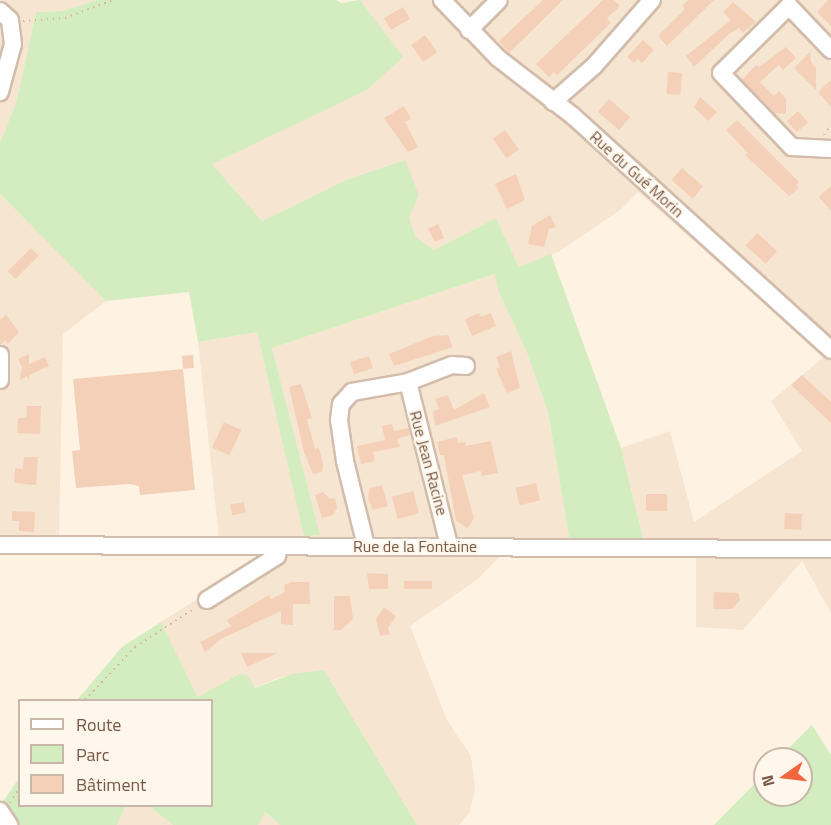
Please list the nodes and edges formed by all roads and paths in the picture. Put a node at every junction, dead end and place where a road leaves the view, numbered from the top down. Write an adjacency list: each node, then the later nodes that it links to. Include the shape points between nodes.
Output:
1 (113, 0): 6 (path, via 65,18)
2 (442, 0): 7 (street, Rue du Gué Morin)
3 (499, 0): 7 (street)
4 (652, 0): 10 (street, via 594,66)
5 (789, 2): 8 (street); 11 (street, via 721,73 792,147)
6 (5, 15): 9 (street, via 13,44)
7 (470, 30): 10 (street, Rue du Gué Morin)
8 (831, 50)
9 (0, 92)
10 (554, 102): 12 (street, Rue du Gué Morin)
11 (831, 148)
12 (831, 350)
13 (0, 355): 15 (street)
14 (466, 366): 16 (street, via 452,365)
15 (0, 380)
16 (408, 382): 18 (street, Rue Jean Racine); 19 (street, via 352,392 341,404 339,420 345,461)
17 (0, 545): 20 (street, Rue de la Fontaine)
18 (449, 545): 19 (street, Rue de la Fontaine); 21 (street, Rue de la Fontaine)
19 (366, 546): 20 (street, Rue de la Fontaine)
20 (279, 548): 22 (street, via 277,556)
21 (831, 549)
22 (207, 600): 23 (path, via 135,647)
23 (86, 699)
24 (0, 811): 25 (street)
25 (9, 825)

